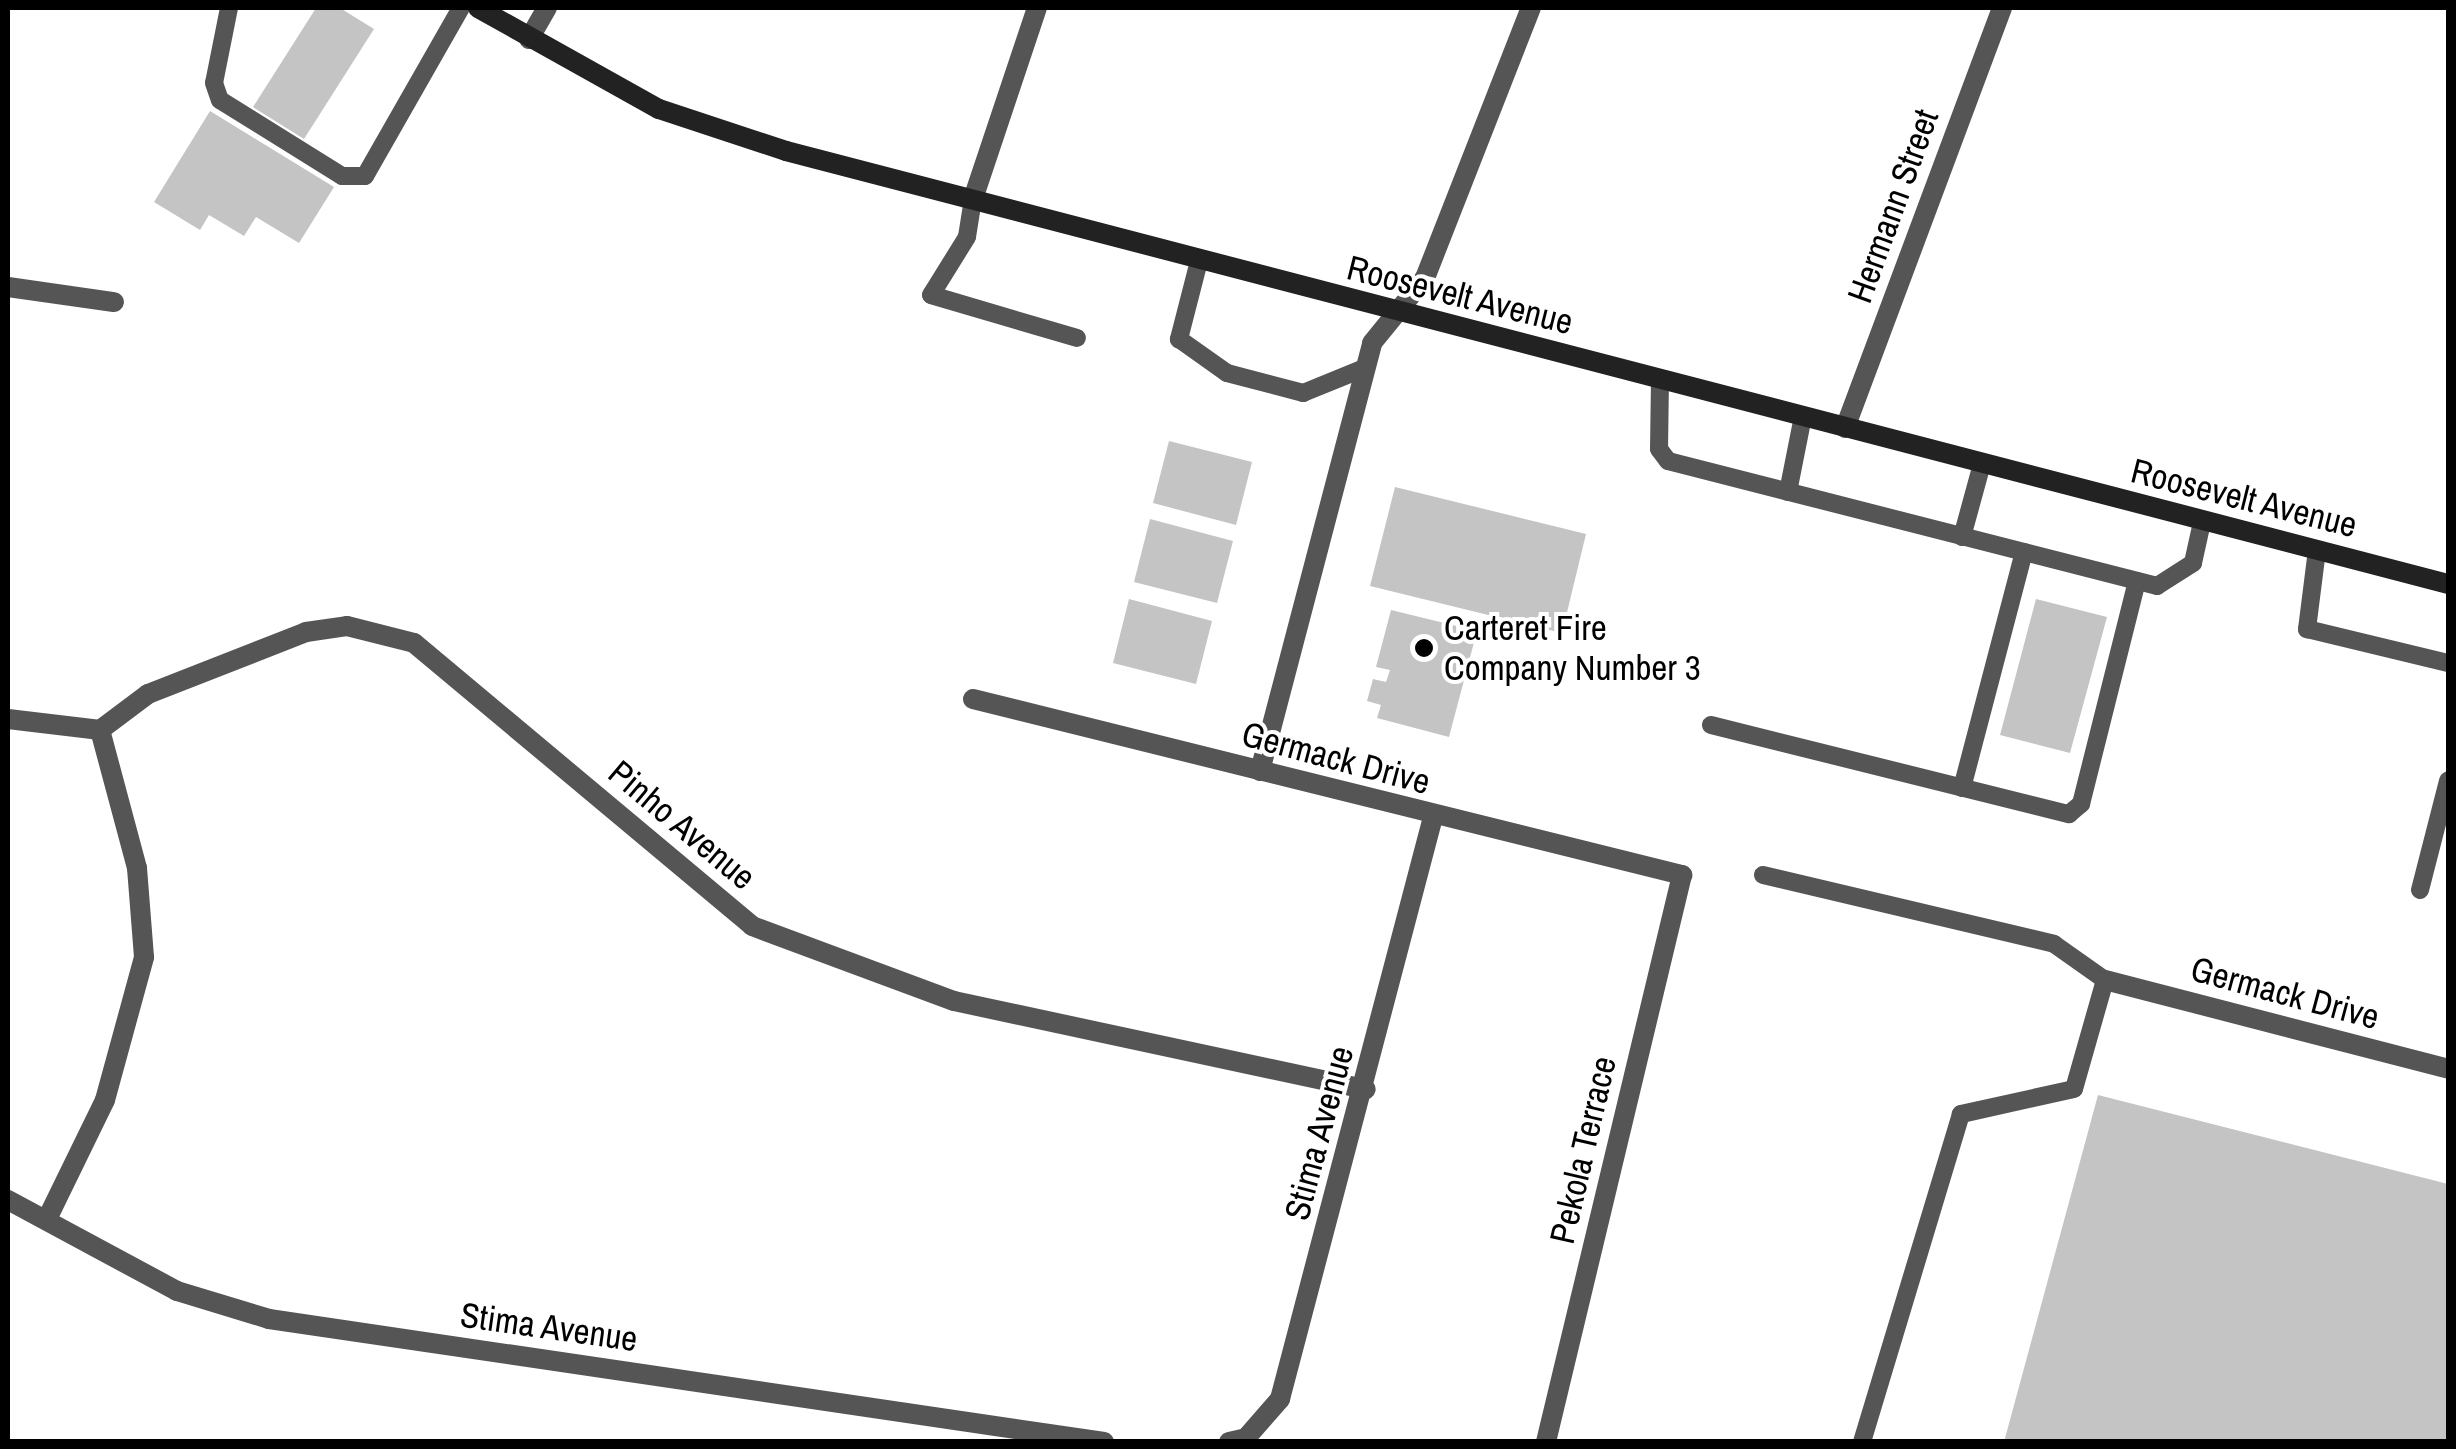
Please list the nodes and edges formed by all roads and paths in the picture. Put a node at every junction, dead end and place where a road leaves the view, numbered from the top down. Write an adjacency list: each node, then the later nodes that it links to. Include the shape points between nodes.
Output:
1 (229, 8): 2 (lane, via 214,84 220,100 342,176 364,176)
2 (461, 8)
3 (478, 8): 8 (main road, Roosevelt Avenue)
4 (546, 8): 8 (street)
5 (1037, 8): 9 (street)
6 (1531, 8): 13 (street, via 1425,278)
7 (2002, 8): 18 (street, Hermann Street)
8 (529, 39): 9 (main road, Roosevelt Avenue, via 698,124)
9 (973, 199): 10 (main road, Roosevelt Avenue); 14 (lane, via 967,238 931,295)
10 (1200, 261): 13 (main road, Roosevelt Avenue); 15 (lane, via 1178,339 1227,373 1303,393)
11 (8, 288): 12 (street)
12 (114, 302)
13 (1400, 314): 15 (street, via 1372,343); 16 (main road, Roosevelt Avenue)
14 (1077, 338)
15 (1362, 369): 32 (street)
16 (1660, 379): 17 (main road, Roosevelt Avenue); 20 (lane, via 1660,448 1668,461)
17 (1803, 416): 18 (main road, Roosevelt Avenue); 20 (lane)
18 (1845, 428): 19 (main road, Roosevelt Avenue)
19 (1982, 464): 21 (main road, Roosevelt Avenue); 22 (lane)
20 (1788, 492): 22 (lane)
21 (2202, 522): 23 (main road, Roosevelt Avenue); 25 (lane, via 2193,563 2157,586)
22 (1962, 537): 24 (lane)
23 (2316, 550): 26 (main road, Roosevelt Avenue); 27 (lane, via 2307,629)
24 (2024, 552): 25 (lane); 34 (lane)
25 (2137, 581): 34 (lane, via 2080,804 2069,814)
26 (2448, 584)
27 (2448, 663)
28 (974, 699): 32 (street, Germack Drive)
29 (8, 719): 31 (street)
30 (1711, 725): 34 (lane)
31 (100, 730): 41 (street, Pinho Avenue, via 148,694 306,632 347,626 414,644 752,926 954,1001); 43 (street, via 137,868 144,956 105,1100)
32 (1260, 770): 35 (street, Germack Drive)
33 (2448, 781): 38 (lane)
34 (1962, 788)
35 (1434, 817): 36 (street, Germack Drive); 41 (street, Stima Avenue)
36 (1682, 874): 46 (street, Pekola Terrace)
37 (1763, 875): 39 (lane, via 2054,944)
38 (2420, 890)
39 (2105, 980): 40 (street, Germack Drive); 47 (lane, via 2074,1089 1961,1114)
40 (2448, 1069)
41 (1366, 1090): 45 (street, Stima Avenue, via 1280,1399 1246,1438)
42 (8, 1200): 43 (street, Stima Avenue)
43 (47, 1219): 44 (street, Stima Avenue, via 177,1291 269,1320)
44 (1104, 1442)
45 (1230, 1442)
46 (1546, 1442)
47 (1862, 1442)

